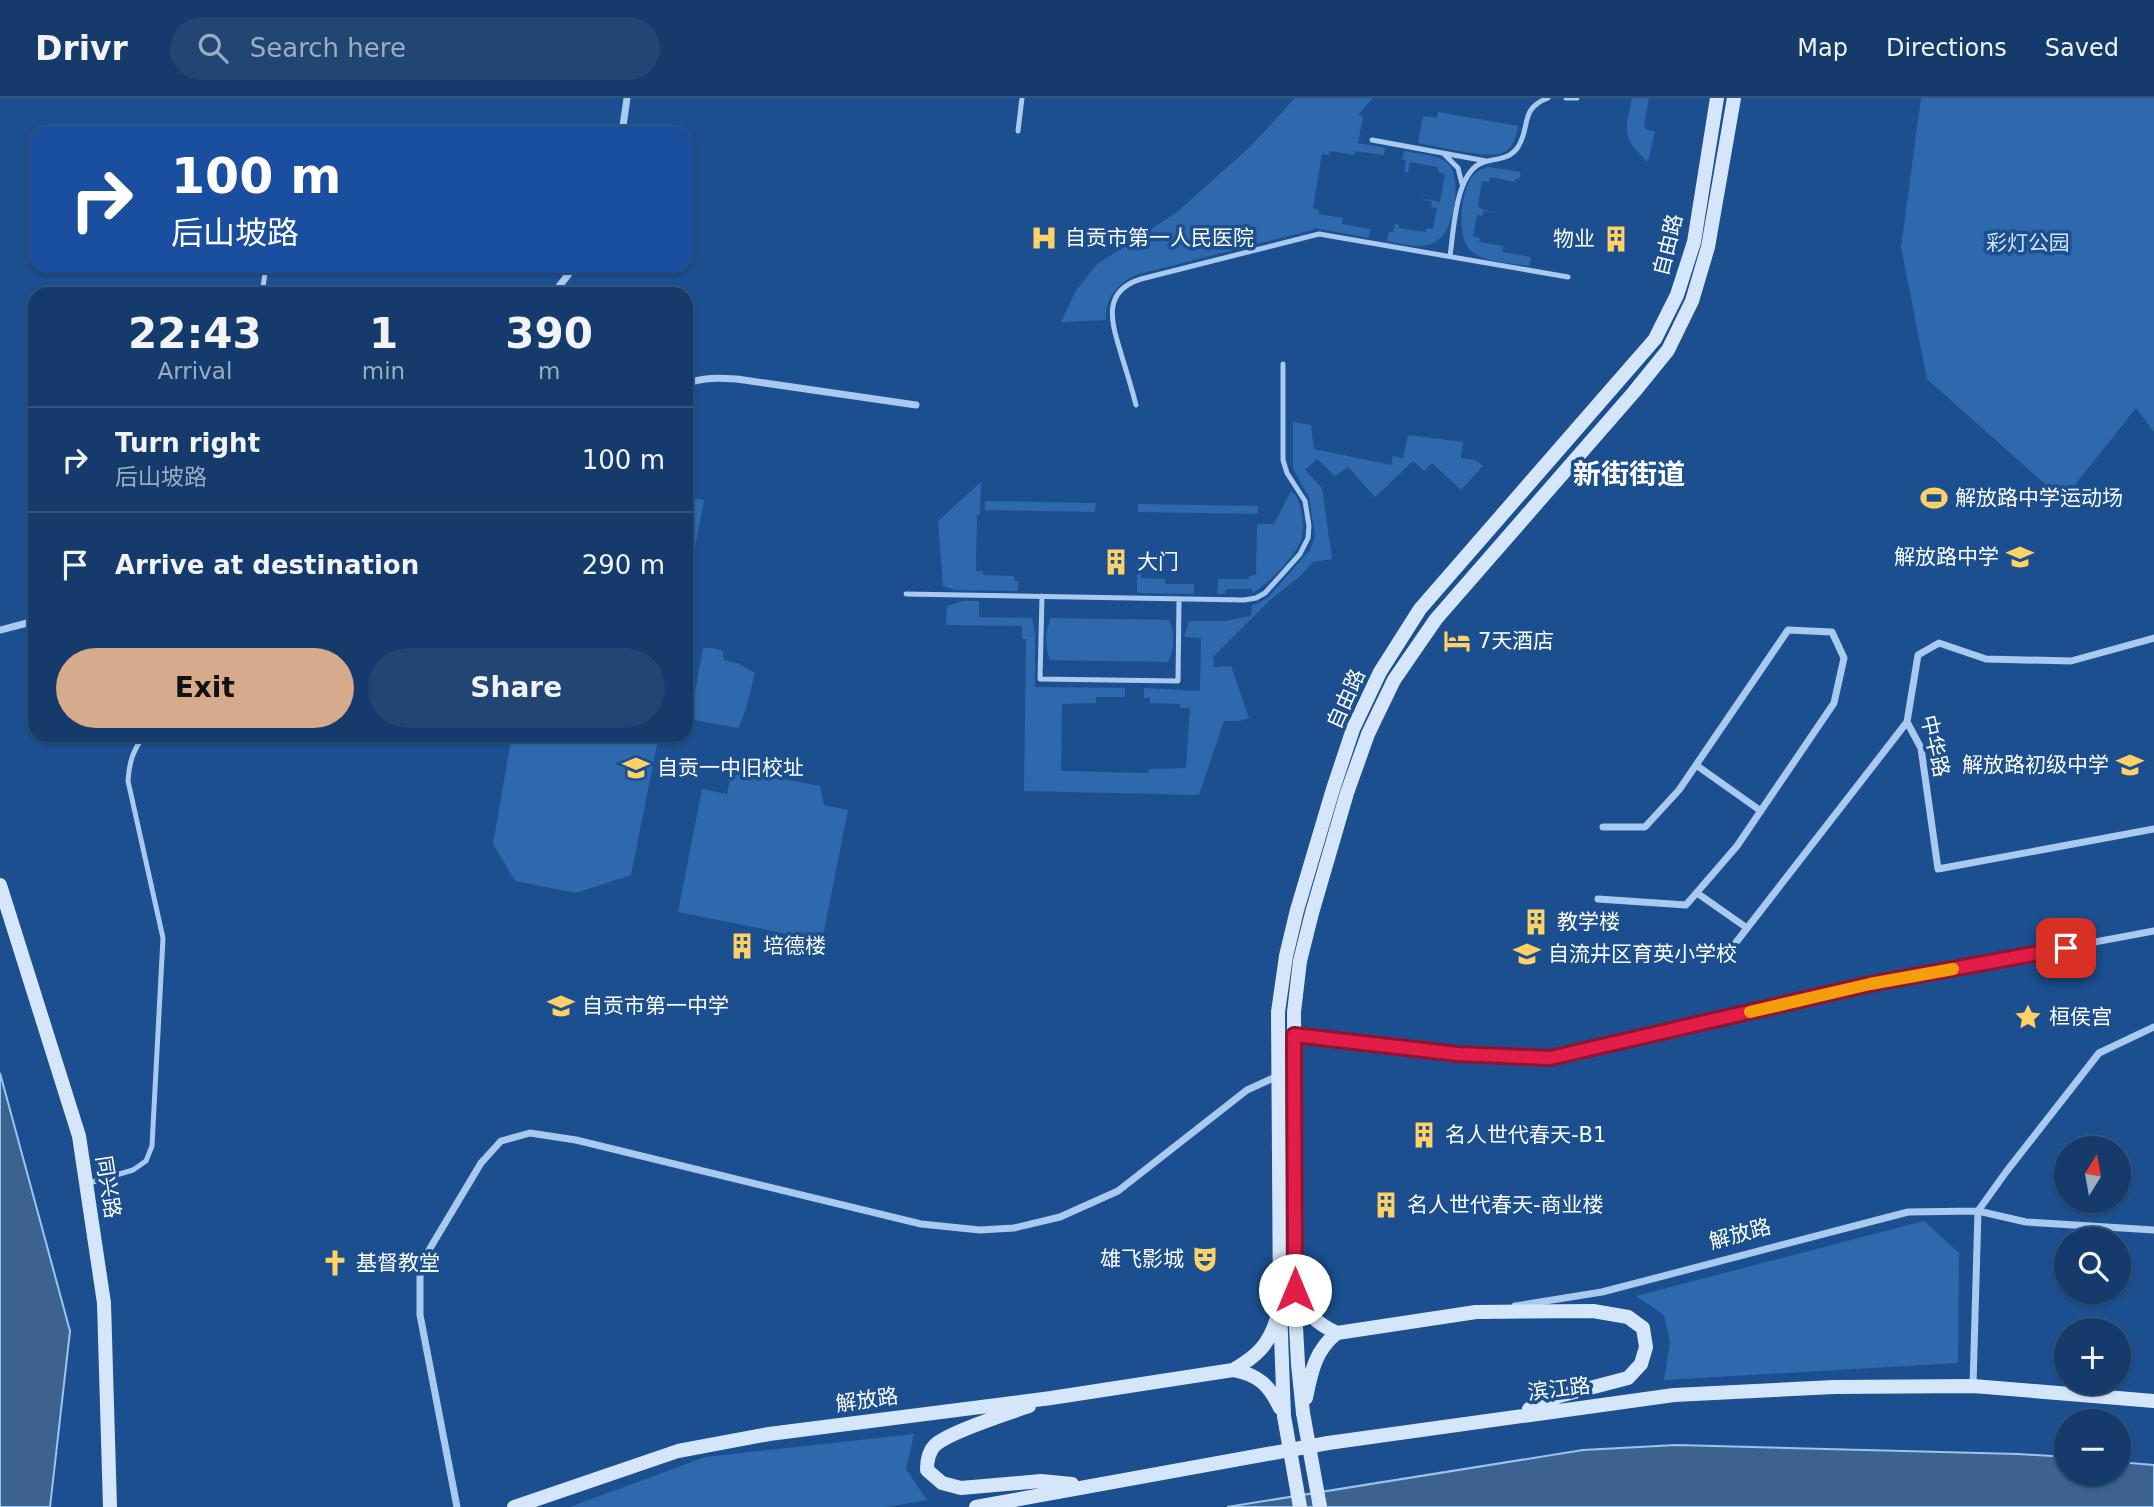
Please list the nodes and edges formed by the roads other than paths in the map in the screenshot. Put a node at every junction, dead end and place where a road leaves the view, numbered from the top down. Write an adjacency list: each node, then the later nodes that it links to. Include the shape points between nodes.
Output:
1 (627, 98): 8 (street)
2 (1022, 98): 9 (lane)
3 (1548, 98): 12 (lane, via 1529,111 1516,149)
4 (1566, 98): 5 (lane)
5 (1577, 98)
6 (1717, 98): 42 (main road, 自由路, via 1694,242 1677,295 1655,339 1420,609 1380,672 1353,729 1286,956 1278,1012)
7 (1734, 98): 41 (main road, 自由路, via 1708,247 1692,301 1668,350 1436,619 1394,680 1373,723 1312,913 1300,961)
8 (623, 126)
9 (1018, 131)
10 (1372, 140): 11 (lane)
11 (1439, 152): 12 (lane); 13 (lane, via 1456,164)
12 (1489, 161): 13 (lane, via 1471,170)
13 (1462, 187): 14 (lane)
14 (1450, 256): 16 (lane); 21 (lane, via 1319,234 1130,283 1117,295 1111,318)
15 (570, 273): 17 (street)
16 (1568, 277)
17 (558, 287)
18 (1283, 364): 24 (lane, via 1283,460 1305,501 1306,545 1256,598)
19 (693, 381): 20 (street, via 737,379)
20 (916, 405)
21 (1136, 405)
22 (906, 594): 23 (lane)
23 (1042, 596): 24 (lane); 24 (lane, via 1040,679 1178,681)
24 (1179, 599)
25 (28, 623): 26 (street)
26 (0, 630)
27 (2154, 638): 28 (street, 中华路, via 2071,661 1986,659 1939,643 1918,654)
28 (1907, 722): 33 (street, 中华路, via 1921,748 1938,869); 37 (street)
29 (138, 742): 43 (lane, via 129,763 128,781 163,938 152,1146 146,1161 133,1170)
30 (1696, 765): 31 (street); 31 (street, via 1788,630 1832,632 1844,657 1834,704); 32 (street, via 1645,827)
31 (1761, 811): 35 (street)
32 (1603, 827)
33 (2154, 829)
34 (0, 885): 43 (main road, 同兴路, via 79,1136)
35 (1697, 893): 36 (street, via 1686,905); 37 (street)
36 (1598, 899)
37 (1747, 928): 39 (street)
38 (2154, 931): 41 (street, via 1870,984 1550,1058 1445,1053)
39 (1727, 954)
40 (2154, 1027): 44 (street, via 2099,1053)
41 (1294, 1035): 46 (main road, 自由路)
42 (1278, 1076): 47 (main road, 自由路); 59 (street, via 1247,1090 1118,1191 1060,1217 1014,1228 921,1224 576,1140 530,1133 501,1141 481,1163 448,1217 420,1276 420,1315)
43 (86, 1184): 58 (main road, 同兴路, via 104,1303)
44 (1978, 1211): 45 (street, 解放路, via 2026,1222); 48 (street, 解放路, via 1908,1212 1602,1292); 51 (street)
45 (2154, 1230)
46 (1295, 1290): 49 (main road, via 1311,1316); 54 (main road, 自由路)
47 (1280, 1308): 50 (main road, via 1271,1336); 55 (main road, 自由路)
48 (1476, 1312): 49 (main road, 解放路); 56 (main road, via 1593,1311 1628,1317 1643,1328 1646,1347 1641,1364 1628,1378 1559,1396)
49 (1337, 1333): 54 (main road, via 1326,1341 1311,1370)
50 (1233, 1370): 52 (main road, 解放路); 55 (main road, via 1250,1373 1263,1382)
51 (1973, 1386): 53 (main road, 滨江路); 56 (main road, 滨江路, via 1674,1395)
52 (1051, 1398): 57 (main road, via 935,1445 926,1470 942,1483 961,1488 1041,1481); 60 (main road, 解放路, via 782,1432 678,1451)
53 (2154, 1401)
54 (1303, 1413): 63 (main road, 自由路, bridge)
55 (1284, 1416): 62 (main road, bridge)
56 (1511, 1417): 57 (main road, 滨江路, via 1328,1443)
57 (1091, 1485): 61 (main road, 滨江路)
58 (110, 1507)
59 (457, 1507)
60 (514, 1507)
61 (976, 1507)
62 (1300, 1507)
63 (1320, 1507)

